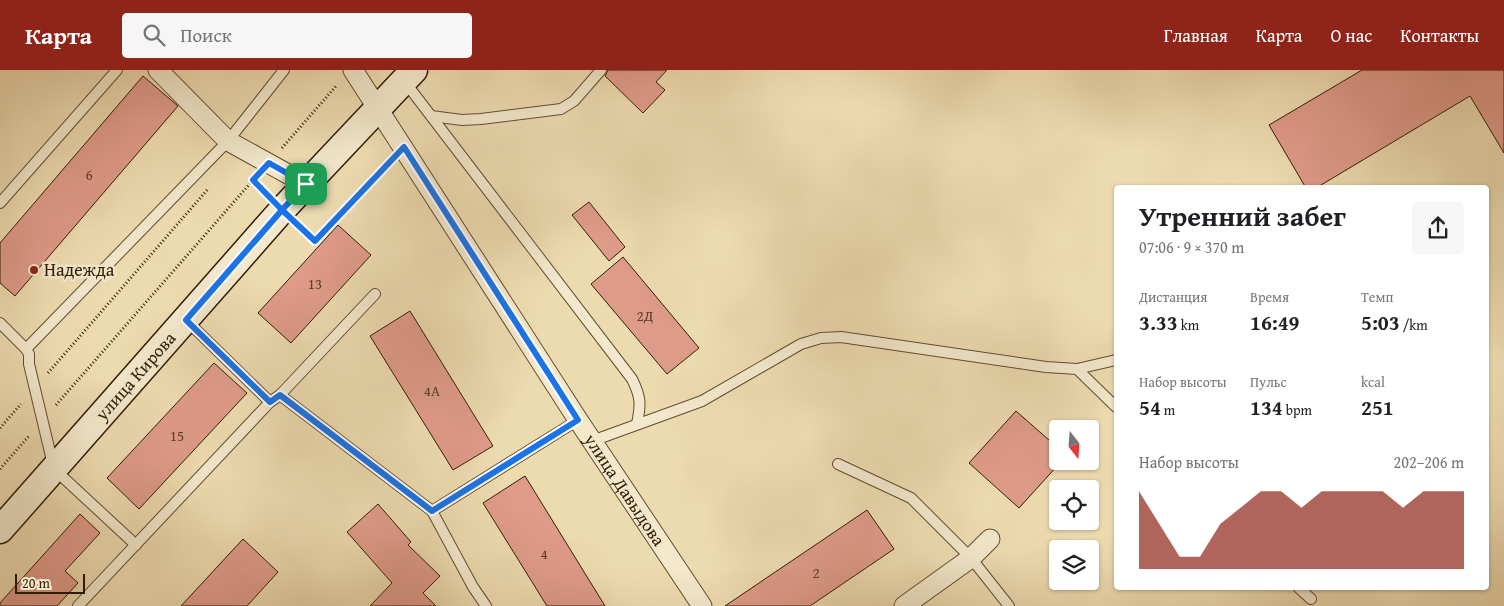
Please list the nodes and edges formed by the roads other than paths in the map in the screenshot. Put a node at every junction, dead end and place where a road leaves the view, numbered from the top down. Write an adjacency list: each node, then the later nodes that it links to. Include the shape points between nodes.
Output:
1 (117, 70): 11 (lane)
2 (158, 70): 9 (street)
3 (284, 70): 9 (lane)
4 (353, 70): 7 (street, улица Давыдова)
5 (601, 70): 8 (lane, via 574,101 562,109 481,119)
6 (410, 75): 7 (main road, улица Кирова); 8 (lane)
7 (379, 109): 10 (main road, улица Кирова); 21 (street, улица Давыдова)
8 (430, 116): 22 (lane, via 632,379 641,406)
9 (228, 141): 10 (street); 15 (lane)
10 (306, 184): 13 (main road, улица Кирова)
11 (0, 203)
12 (374, 294): 18 (lane)
13 (186, 320): 19 (lane); 25 (main road, улица Кирова)
14 (0, 323): 15 (lane)
15 (26, 349): 25 (lane)
16 (1114, 360): 17 (lane)
17 (1077, 369): 20 (lane); 22 (lane, via 1046,368 841,337 821,338 801,344 702,400)
18 (280, 395): 19 (lane); 26 (lane)
19 (270, 402): 29 (lane)
20 (1114, 405)
21 (578, 420): 23 (street, улица Давыдова); 26 (lane)
22 (636, 424): 23 (lane)
23 (592, 441): 35 (street, улица Давыдова)
24 (838, 464): 30 (lane, via 911,498)
25 (54, 469): 27 (main road, улица Кирова); 29 (lane)
26 (432, 511): 34 (lane)
27 (0, 530)
28 (990, 539): 30 (street)
29 (136, 545): 33 (lane)
30 (971, 558): 36 (street); 37 (lane)
31 (1301, 590): 32 (lane)
32 (1311, 599)
33 (78, 606)
34 (486, 606)
35 (702, 606)
36 (904, 606)
37 (1009, 606)

